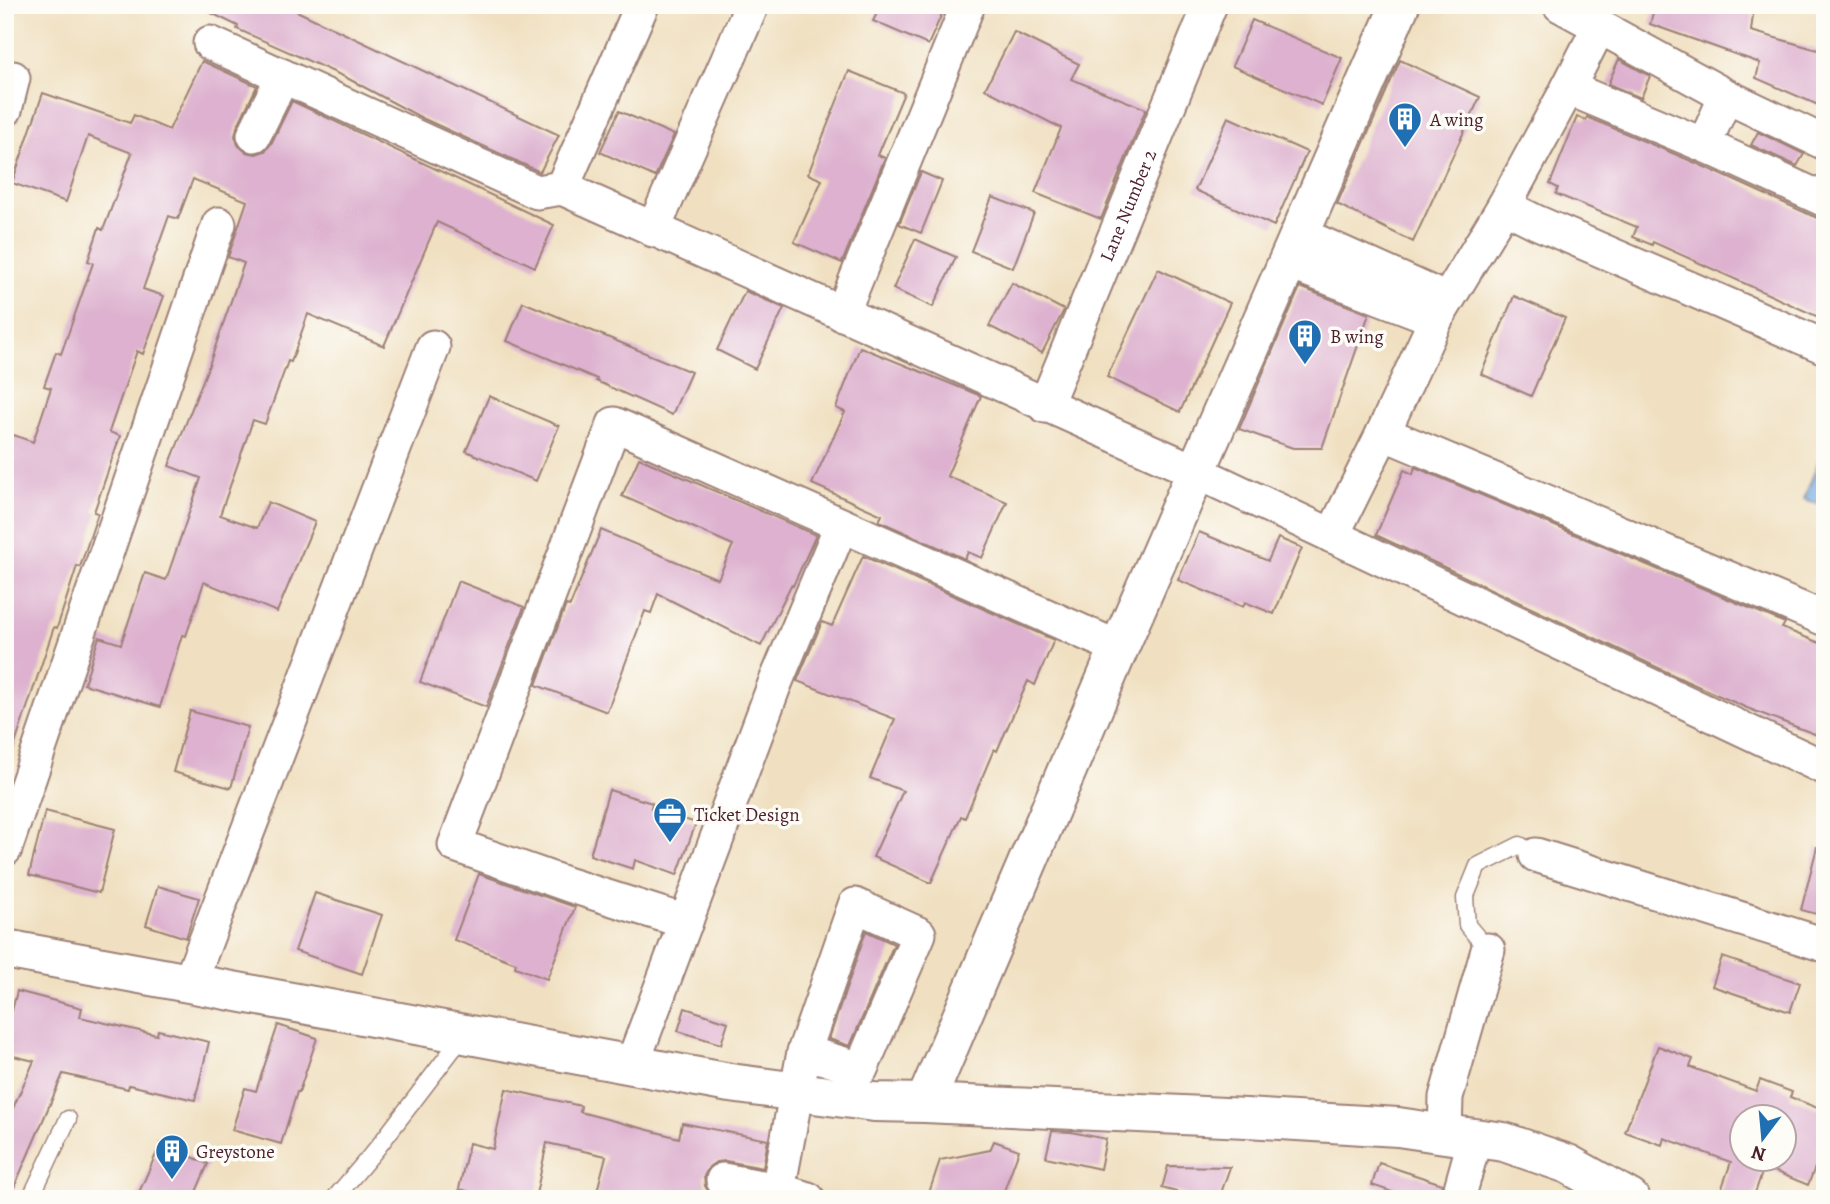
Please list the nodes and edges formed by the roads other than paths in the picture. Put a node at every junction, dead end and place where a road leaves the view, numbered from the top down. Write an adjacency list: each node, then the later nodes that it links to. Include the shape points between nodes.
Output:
1 (642, 5): 17 (street)
2 (752, 5): 21 (street)
3 (968, 5): 24 (street)
4 (1210, 5): 27 (street, Lane Number 2)
5 (1400, 5): 22 (street)
6 (1560, 5): 7 (street)
7 (1599, 27): 11 (street); 12 (street)
8 (210, 43): 9 (street)
9 (283, 76): 14 (street); 17 (street, via 537,192)
10 (13, 78): 13 (street)
11 (1568, 88): 16 (street); 19 (street)
12 (1726, 96): 15 (street); 16 (street)
13 (5, 110)
14 (254, 135)
15 (1825, 143)
16 (1704, 145): 18 (street)
17 (562, 188): 21 (street)
18 (1825, 200)
19 (1504, 206): 23 (street); 26 (street)
20 (219, 224): 35 (street)
21 (653, 230): 24 (street)
22 (1294, 248): 23 (street); 29 (street)
23 (1442, 309): 28 (street)
24 (842, 314): 27 (street)
25 (433, 347): 41 (street)
26 (1825, 347)
27 (1045, 406): 29 (street)
28 (1382, 433): 31 (street); 32 (street)
29 (1197, 472): 31 (street); 33 (street)
30 (841, 526): 33 (street); 37 (street, via 774,686); 37 (street, via 614,424 455,845)
31 (1332, 536): 34 (street)
32 (1825, 620)
33 (1119, 648): 46 (street)
34 (1825, 768)
35 (5, 849)
36 (1536, 855): 38 (street); 40 (lane, via 1520,845 1478,866 1465,898 1466,925)
37 (685, 922): 44 (street)
38 (1825, 945)
39 (5, 949): 41 (street)
40 (1488, 950): 48 (street, via 1446,1097)
41 (190, 982): 42 (street)
42 (464, 1034): 44 (street); 52 (lane)
43 (804, 1052): 43 (street, via 855,905 919,934 861,1069); 45 (street)
44 (632, 1065): 45 (street)
45 (798, 1092): 46 (street); 50 (street)
46 (925, 1103): 48 (street, via 1398,1127)
47 (68, 1119): 51 (lane)
48 (1460, 1136): 53 (street); 54 (street, via 1504,1142 1568,1164)
49 (723, 1180): 50 (street)
50 (793, 1195)
51 (30, 1199)
52 (334, 1199)
53 (1458, 1199)
54 (1630, 1199)

